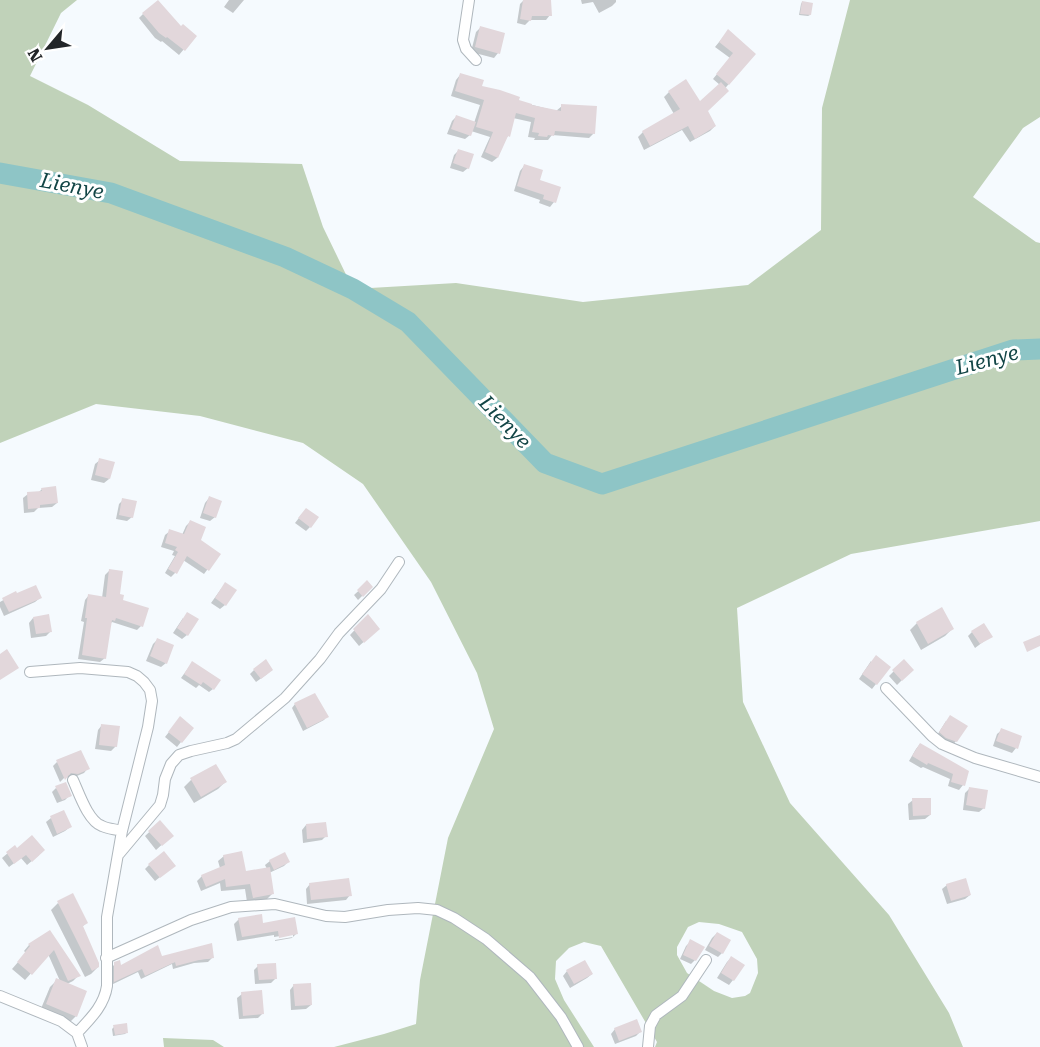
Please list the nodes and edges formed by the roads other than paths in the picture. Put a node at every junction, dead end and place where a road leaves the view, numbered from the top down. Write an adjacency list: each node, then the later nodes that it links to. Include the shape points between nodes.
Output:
1 (469, 0): 2 (street, via 463,40)
2 (476, 60)
3 (399, 562): 9 (street, via 381,589 285,698 236,739 179,755 165,779 160,806)
4 (30, 672): 8 (street, via 80,668 128,672 150,690 148,727)
5 (886, 688): 6 (street, via 942,744)
6 (1040, 777)
7 (73, 780): 8 (street, via 95,822)
8 (122, 831): 9 (street)
9 (119, 854): 10 (street, via 107,917)
10 (106, 958): 13 (street, via 105,997); 15 (street, via 190,920 231,907 275,904 345,917 388,910 437,910 486,939 530,977)
11 (706, 960): 16 (street, via 682,996 656,1015 650,1026)
12 (0, 996): 13 (street, via 61,1021)
13 (77, 1033): 14 (street)
14 (82, 1047)
15 (578, 1047)
16 (648, 1047)

